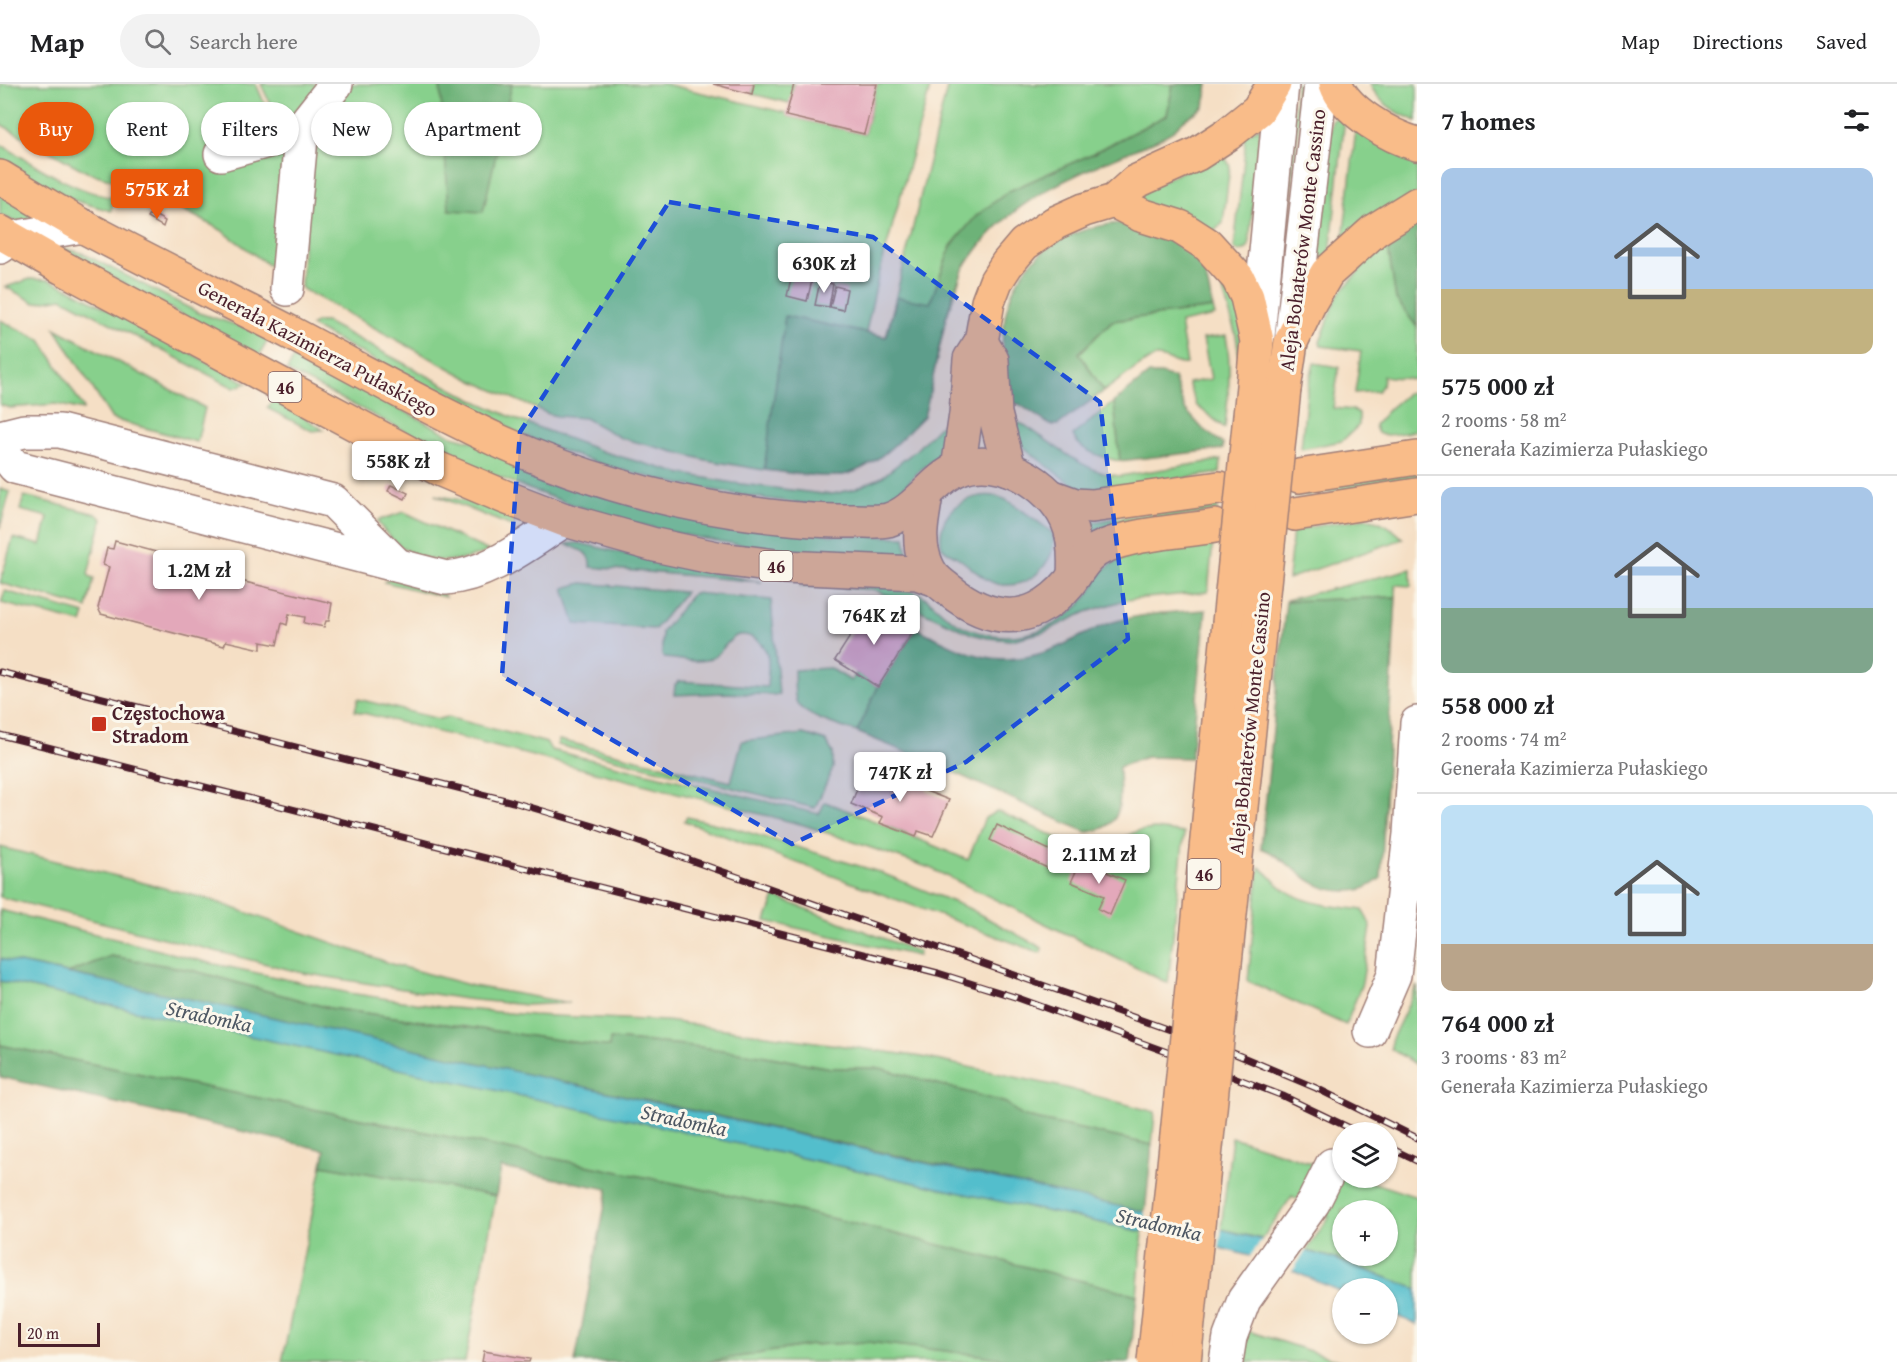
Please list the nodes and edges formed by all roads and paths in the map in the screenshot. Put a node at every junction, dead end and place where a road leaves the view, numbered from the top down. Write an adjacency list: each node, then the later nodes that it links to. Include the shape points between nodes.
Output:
1 (336, 84): 6 (street)
2 (1274, 84): 10 (main road, via 1258,110 1228,134 1197,154 1135,182)
3 (1282, 84): 15 (street, Aleja Bohaterów Monte Cassino)
4 (1321, 84): 17 (street, Aleja Bohaterów Monte Cassino)
5 (1335, 84): 8 (main road, via 1356,111 1380,128)
6 (303, 127): 7 (street); 14 (street)
7 (299, 129)
8 (1417, 144)
9 (0, 177): 12 (main road, Generała Kazimierza Pułaskiego / 46)
10 (1114, 201): 15 (main road, via 1141,215 1180,227 1208,245 1238,278 1247,297); 16 (main road, via 1054,223 1024,244 996,281)
11 (1417, 204): 17 (main road, via 1375,230 1327,273)
12 (83, 226): 13 (street); 26 (main road, Generała Kazimierza Pułaskiego / 46, via 439,412 503,443 602,480 689,502 796,519 885,521)
13 (4, 239): 30 (main road, 46, via 439,469)
14 (287, 289)
15 (1257, 341): 18 (main road, Aleja Bohaterów Monte Cassino / 46)
16 (981, 342): 22 (main road, via 992,360 995,414); 23 (main road, via 970,359)
17 (1291, 342): 18 (main road, Aleja Bohaterów Monte Cassino / 46)
18 (1268, 387): 39 (main road, Aleja Bohaterów Monte Cassino / 46, bridge); 40 (main road, Aleja Bohaterów Monte Cassino / 46, bridge)
19 (0, 437): 32 (street, via 24,430 60,431 333,501)
20 (0, 449): 32 (street, via 15,467)
21 (1413, 459): 24 (main road)
22 (1009, 469): 23 (main road, 46, via 977,465); 28 (main road, 46)
23 (958, 470): 26 (main road, 46)
24 (1299, 476)
25 (1219, 488): 28 (main road, 46, via 1092,506)
26 (926, 495): 34 (main road, via 922,548)
27 (1417, 495): 29 (main road)
28 (1053, 497): 33 (main road, 46, via 1071,530)
29 (1295, 514)
30 (565, 520): 32 (street, via 466,576 446,578); 34 (main road, 46, via 721,559 784,567 917,573)
31 (1215, 526): 33 (main road, via 1114,543 1087,557)
32 (399, 566)
33 (1074, 575): 34 (main road, 46, via 1060,593 1035,610 1006,615 976,609)
34 (934, 579)
35 (1417, 723): 36 (street)
36 (1414, 834): 37 (street, via 1394,975)
37 (1370, 1031)
38 (1332, 1165): 41 (street, via 1313,1203 1244,1300 1230,1337)
39 (1154, 1362)
40 (1184, 1362)
41 (1226, 1362)

